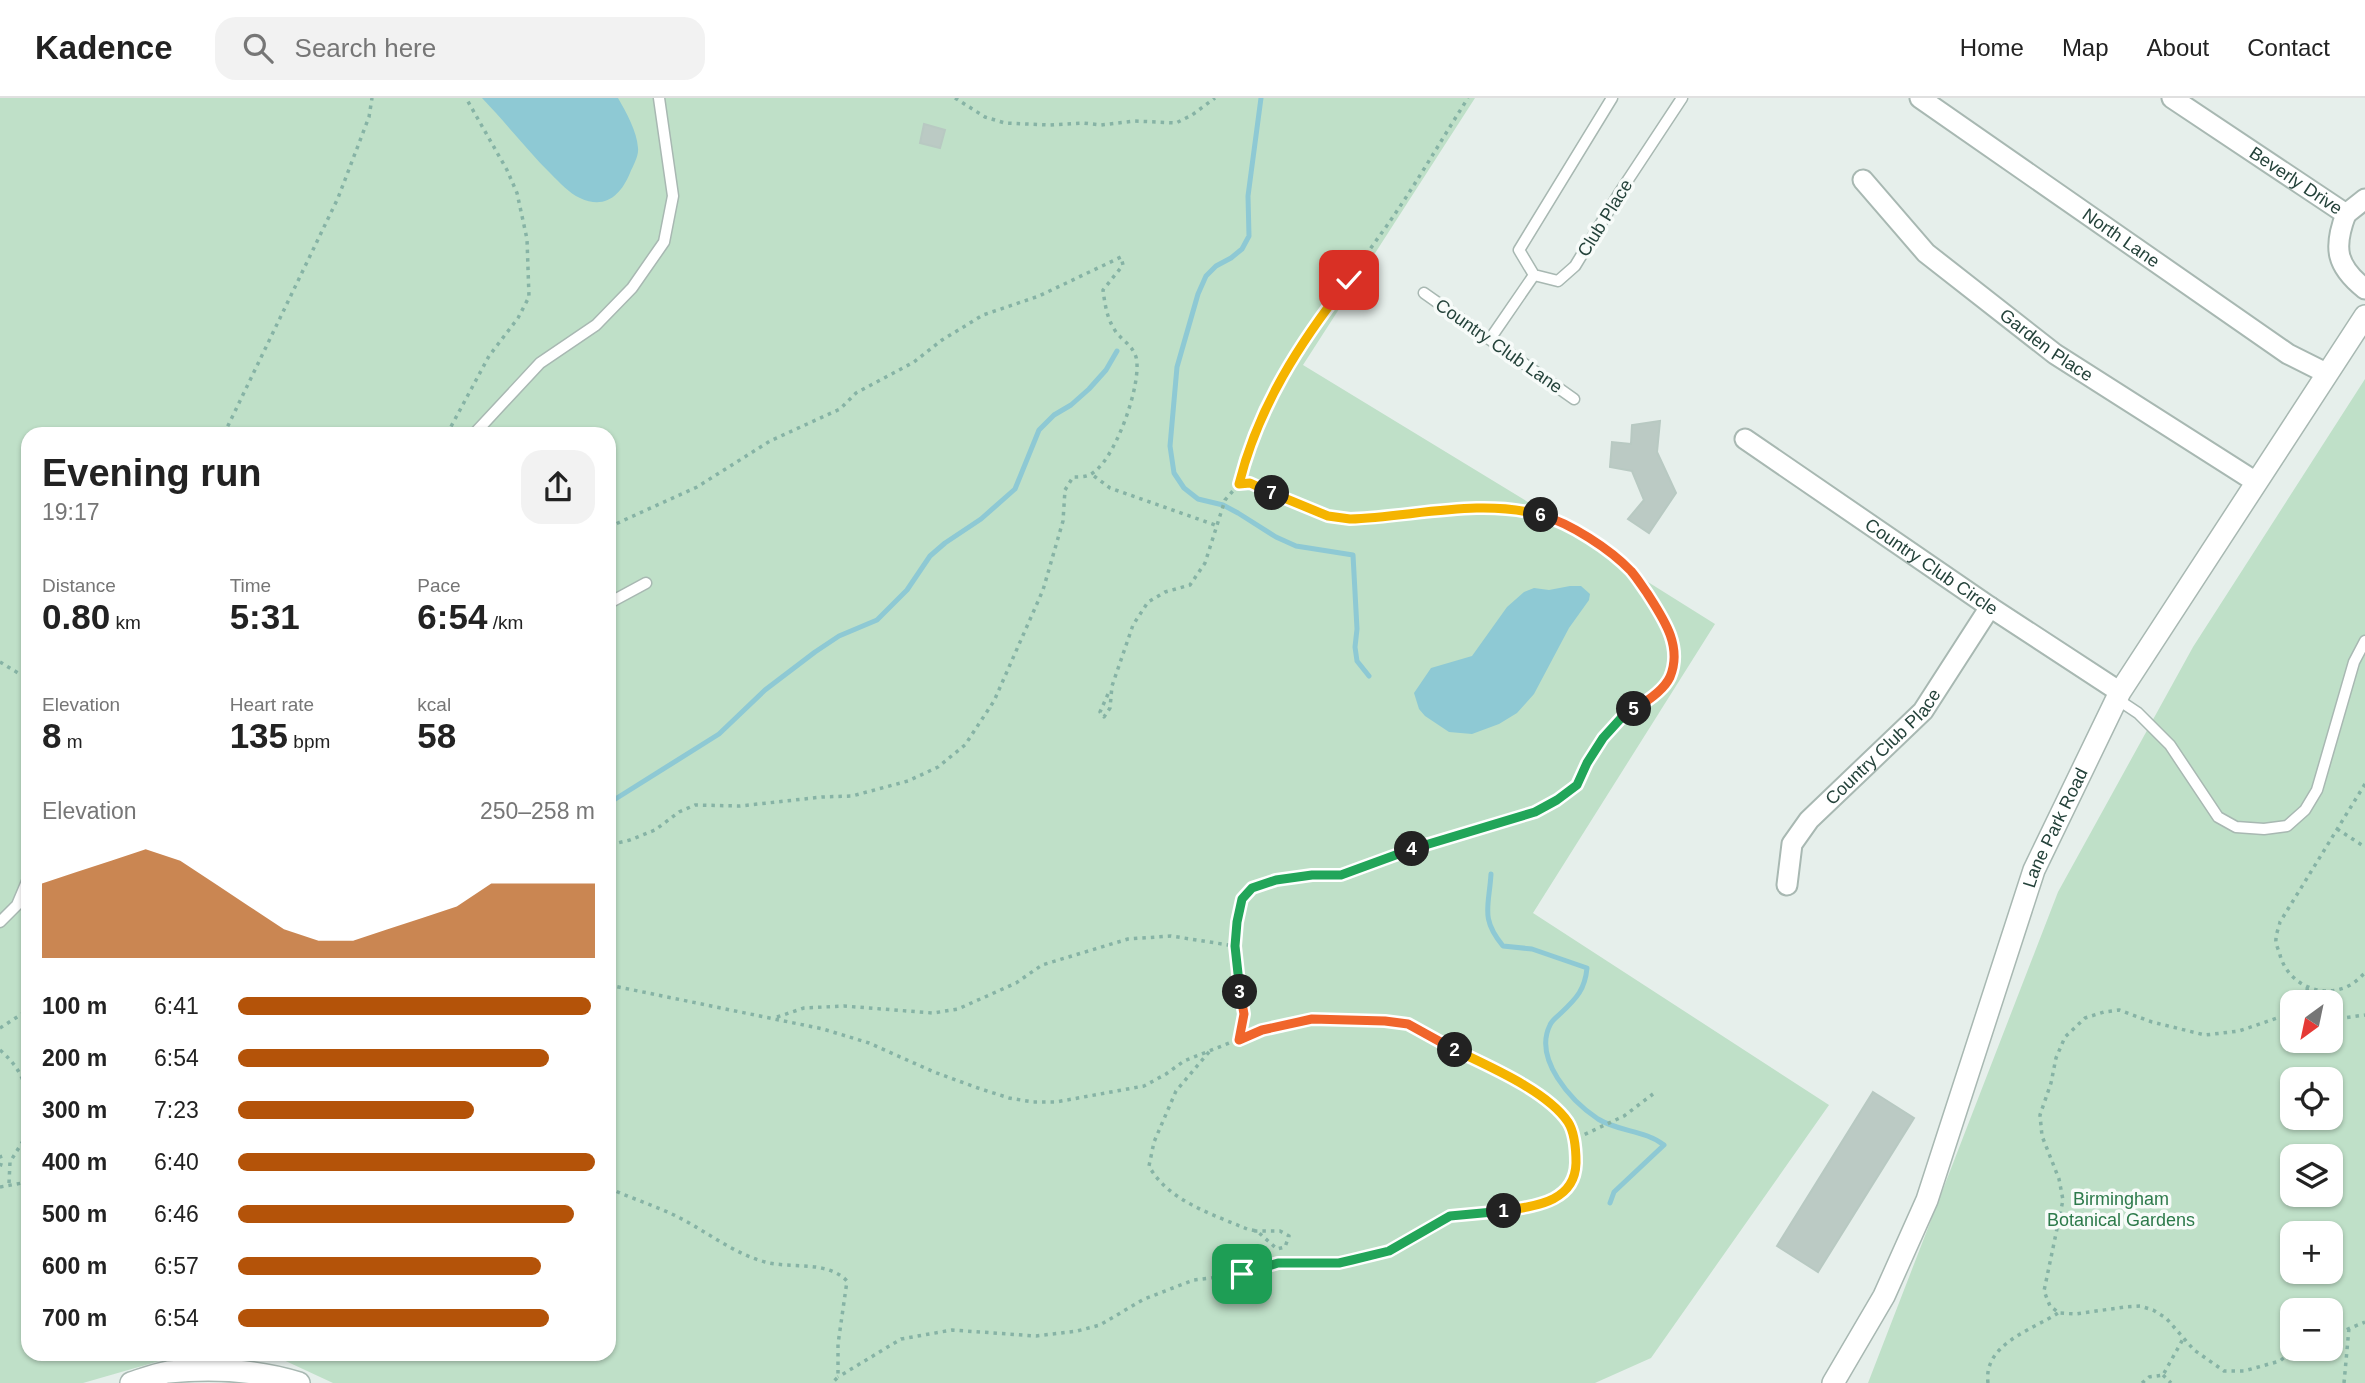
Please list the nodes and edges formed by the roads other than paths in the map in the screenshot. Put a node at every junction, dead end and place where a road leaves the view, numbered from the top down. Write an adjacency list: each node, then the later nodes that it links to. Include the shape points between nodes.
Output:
1 (659, 98): 16 (lane, via 673,196 664,242 632,288 596,325 540,363)
2 (1612, 98): 9 (lane, via 1519,250)
3 (1682, 98): 9 (lane, Club Place, via 1575,266 1558,281)
4 (1920, 98): 14 (street, North Lane, via 2246,326)
5 (2172, 98): 8 (street, Beverly Drive)
6 (1863, 180): 18 (street, Garden Place, via 1926,253 2055,354)
7 (2365, 199): 8 (street)
8 (2346, 214): 10 (street, Beverly Drive, via 2338,234 2339,258)
9 (1534, 275): 13 (lane)
10 (2365, 289)
11 (1424, 293): 13 (lane, Country Club Lane)
12 (2365, 316): 14 (street, Lane Park Road)
13 (1490, 339): 15 (lane, Country Club Lane)
14 (2326, 373): 18 (street, Lane Park Road)
15 (1574, 399)
16 (481, 427)
17 (1745, 439): 21 (street, Country Club Circle)
18 (2256, 482): 23 (street, Lane Park Road)
19 (646, 583): 20 (lane)
20 (616, 599)
21 (1990, 607): 23 (street, Country Club Circle); 24 (street, Country Club Place, via 1923,710 1809,820 1792,844)
22 (2365, 641): 23 (lane, via 2354,662 2316,790 2305,810 2287,826 2236,827 2218,817 2170,745)
23 (2119, 695): 29 (street, Lane Park Road, via 2034,870 1927,1200 1884,1296)
24 (1787, 886)
25 (21, 896): 26 (lane)
26 (0, 922)
27 (131, 1383): 28 (street, via 166,1373 221,1371 274,1375)
28 (299, 1383)
29 (1833, 1383)

